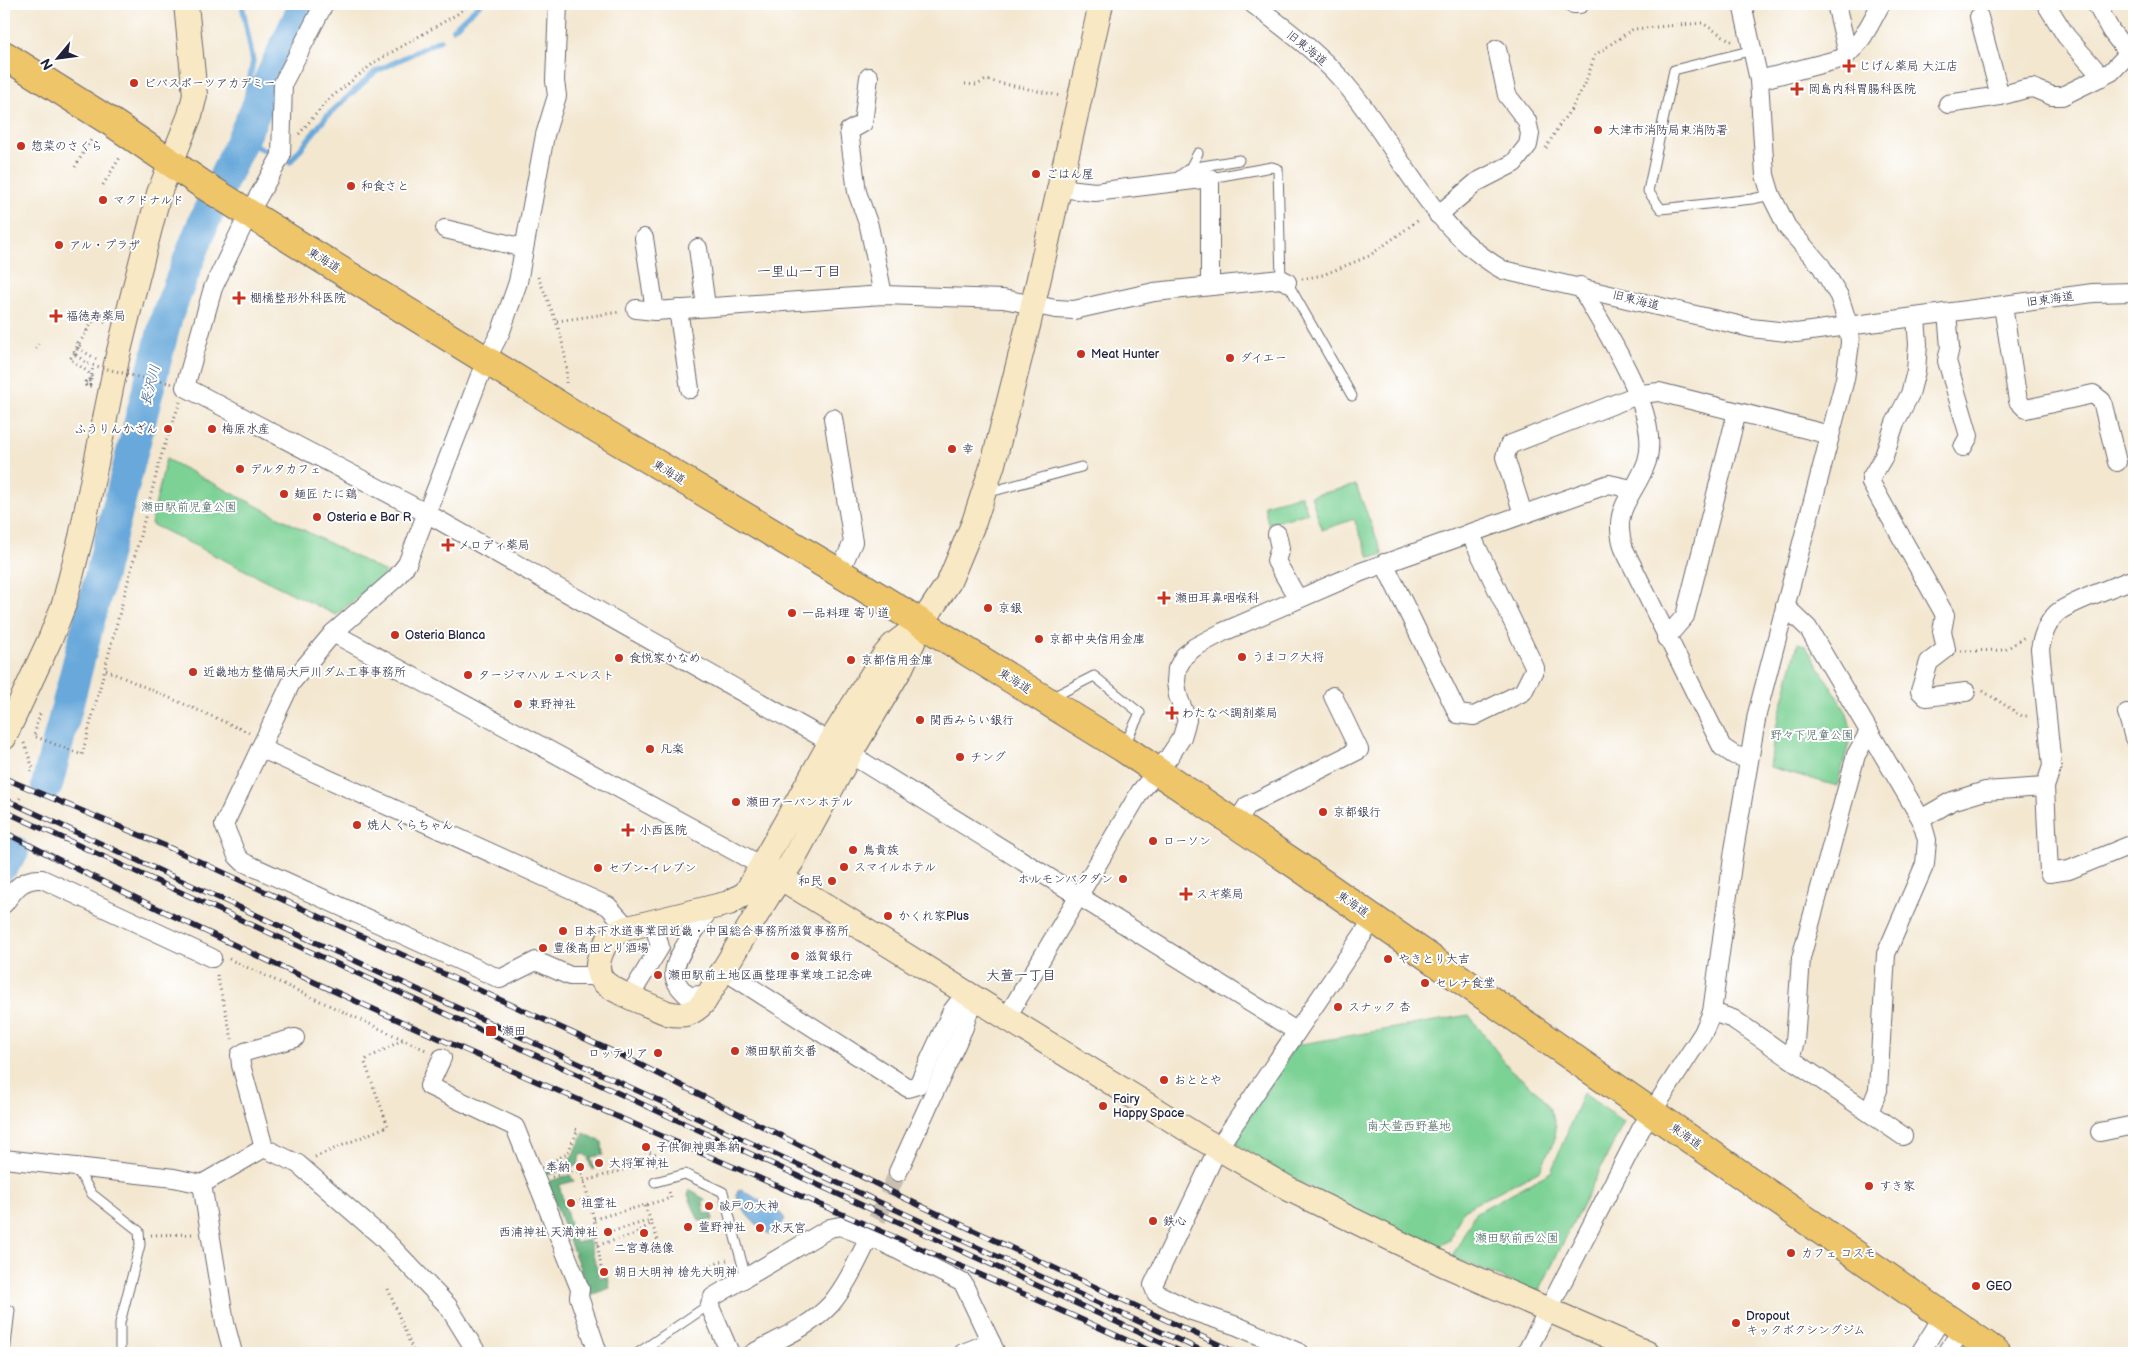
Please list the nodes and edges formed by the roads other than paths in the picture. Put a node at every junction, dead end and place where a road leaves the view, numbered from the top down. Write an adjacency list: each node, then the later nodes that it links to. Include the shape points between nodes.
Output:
1 (186, 4): 26 (street, via 195,95)
2 (324, 4): 32 (street, via 283,83 281,156)
3 (558, 4): 36 (street, via 557,96)
4 (1101, 4): 30 (street)
5 (1253, 4): 33 (street, 旧東海道, via 1331,68 1353,92)
6 (1573, 4): 7 (street)
7 (1580, 4)
8 (1742, 4): 15 (street)
9 (1836, 4): 17 (street)
10 (1881, 4): 17 (street, via 1858,46)
11 (2046, 4): 20 (street, via 2066,36)
12 (2096, 4): 16 (street, via 2111,31)
13 (1979, 17): 22 (street)
14 (1497, 50): 33 (street, via 1507,96 1527,121 1528,146 1514,163 1477,182)
15 (1748, 51): 21 (street); 31 (lane, via 1674,70 1648,192 1661,209)
16 (2132, 51): 20 (street)
17 (1848, 54): 21 (street, via 1840,59)
18 (4, 55): 26 (highway, 東海道)
19 (868, 77): 42 (street, via 863,123 849,130 857,192 869,226)
20 (2102, 78): 22 (street, via 2062,96 2052,96 2033,88)
21 (1758, 80): 31 (street, via 1765,175)
22 (2000, 96): 23 (street)
23 (1957, 99)
24 (1198, 153): 27 (lane)
25 (1239, 160): 27 (lane)
26 (171, 163): 32 (highway, 東海道); 81 (street, via 156,206 121,341 64,604 52,637)
27 (1190, 168): 29 (lane)
28 (1210, 178): 29 (street); 38 (lane, via 1272,167 1278,169); 39 (street)
29 (1169, 183): 30 (street, via 1095,192)
30 (1059, 188): 43 (street)
31 (1771, 195): 51 (street, via 1786,227 1831,280)
32 (240, 207): 52 (highway, 東海道); 64 (street, via 180,386)
33 (1436, 212): 40 (street, 旧東海道, via 1485,260 1504,270)
34 (445, 229): 36 (street)
35 (644, 238): 48 (street)
36 (524, 248): 52 (street, via 518,282 501,331)
37 (698, 248): 44 (street)
38 (1284, 280): 39 (street); 55 (lane)
39 (1210, 286): 43 (street, via 1154,292 1074,310)
40 (1580, 286): 51 (street, 旧東海道, via 1751,328 1796,333); 54 (street)
41 (2134, 292): 45 (street, 旧東海道, via 2093,293)
42 (883, 295): 43 (street, via 1003,299); 44 (street)
43 (1033, 305): 63 (street)
44 (706, 306): 47 (street)
45 (2003, 306): 49 (street, 旧東海道); 60 (street, via 2018,401 2026,410 2093,394 2102,401)
46 (636, 309): 48 (street)
47 (678, 309): 48 (street); 53 (street)
48 (656, 311)
49 (1947, 313): 50 (street, 旧東海道); 59 (street, via 1950,347 1947,361 1969,436)
50 (1916, 318): 51 (street, 旧東海道); 76 (street, via 1916,372 1910,394 1871,483 1945,615 1942,631 1946,649 1929,662 1921,694 1926,697)
51 (1849, 327): 58 (street, via 1845,379)
52 (486, 360): 64 (street); 69 (highway, 東海道)
53 (690, 389)
54 (1640, 394): 56 (street, via 1659,392); 62 (street, via 1650,439 1647,460); 65 (street, via 1508,445 1505,457)
55 (1352, 396)
56 (1737, 412): 58 (street); 75 (street, via 1685,616)
57 (833, 418): 69 (street, via 853,542)
58 (1830, 435): 72 (street)
59 (1963, 447)
60 (2117, 462)
61 (1081, 467): 63 (lane)
62 (1632, 489): 65 (street, via 1609,484); 75 (street, via 1619,518 1618,532)
63 (984, 494): 73 (street, via 949,582)
64 (428, 514): 74 (street, via 407,564 396,578); 84 (street)
65 (1523, 514): 66 (street)
66 (1470, 533): 68 (street); 68 (street, via 1535,668 1523,692 1474,716 1458,714)
67 (1277, 534): 71 (street, via 1280,548 1276,561)
68 (1384, 564): 71 (street)
69 (839, 573): 73 (highway, 東海道)
70 (2134, 578): 88 (street, via 2056,613 2042,638 2040,649 2052,766)
71 (1298, 599): 87 (street, via 1223,632 1184,656 1177,669 1176,682 1187,720 1182,737)
72 (1785, 606): 80 (street, via 1808,628); 86 (street)
73 (922, 623): 78 (highway, 東海道); 84 (street, via 901,668)
74 (333, 633): 83 (street, via 291,683); 92 (street)
75 (1666, 638): 86 (street, via 1722,747)
76 (1966, 692)
77 (1333, 696): 90 (street, via 1359,750 1247,806)
78 (1046, 700): 85 (highway, 東海道); 85 (lane, via 1094,676 1140,713)
79 (2127, 713): 82 (street)
80 (1869, 732): 89 (street); 109 (street, via 1856,755 1801,958 1795,1042)
81 (4, 738)
82 (2134, 738)
83 (262, 743): 98 (street, via 608,906); 100 (street, via 224,825 237,856 243,862 500,980 536,961 570,976)
84 (840, 748): 92 (street, via 811,828); 93 (street)
85 (1123, 748): 87 (highway, 東海道)
86 (1748, 759): 104 (street)
87 (1156, 772): 90 (highway, 東海道); 93 (street, via 1140,792)
88 (2045, 787): 89 (street, via 1985,791 1952,801); 91 (street, via 2049,872 2069,870)
89 (1921, 819): 111 (street, via 1927,840 1925,864 1886,954 1878,1090)
90 (1235, 825): 96 (highway, 東海道)
91 (2134, 846)
92 (772, 872): 95 (street, via 738,900); 101 (street); 103 (street)
93 (1079, 896): 105 (street); 106 (street)
94 (4, 904): 99 (street, via 18,885 30,878 42,879)
95 (711, 907): 97 (street); 101 (street, via 677,963 674,974 678,986 688,996 702,994)
96 (1374, 918): 106 (street); 110 (highway, 東海道)
97 (653, 921): 98 (street); 102 (street, via 660,947)
98 (628, 928): 100 (street, via 607,940 598,962)
99 (212, 958)
100 (600, 976): 102 (street, via 612,988)
101 (719, 980): 102 (street, via 696,1011 688,1015 667,1013); 103 (street, via 908,1088 918,1085 952,1011 959,1002)
102 (630, 996)
103 (973, 997): 105 (street); 119 (street, via 956,1044)
104 (1712, 1012): 109 (street, via 1733,1019); 110 (street, via 1703,1033)
105 (1007, 1017): 116 (street)
106 (1296, 1031): 116 (street)
107 (295, 1038): 115 (street, via 240,1055)
108 (442, 1058): 133 (street, via 429,1086 515,1127 580,1289 579,1297)
109 (1790, 1058): 111 (street)
110 (1652, 1112): 125 (street); 127 (highway, 東海道)
111 (1869, 1112): 114 (street)
112 (2126, 1122): 113 (street)
113 (2100, 1132)
114 (1903, 1136)
115 (264, 1148): 121 (street); 132 (street, via 298,1164 384,1239 448,1306)
116 (1218, 1148): 125 (street, via 1289,1189 1443,1264); 138 (street, via 1153,1285 1156,1294)
117 (4, 1159): 118 (street)
118 (75, 1166): 121 (street); 130 (lane, via 92,1194 139,1231 140,1245 120,1323)
119 (898, 1172)
120 (656, 1182): 123 (lane, via 685,1174 723,1192)
121 (202, 1184): 131 (street)
122 (866, 1244): 136 (street, via 830,1304 806,1324)
123 (746, 1278): 124 (street, via 714,1297); 128 (street, via 830,1228 840,1226 884,1243 963,1283)
124 (710, 1304): 134 (lane); 135 (street)
125 (1548, 1309): 139 (street); 140 (street)
126 (4, 1310): 129 (lane, via 10,1310)
127 (1953, 1323): 141 (street); 142 (street); 143 (highway, 東海道)
128 (994, 1348): 137 (street)
129 (5, 1353)
130 (120, 1353)
131 (233, 1353)
132 (477, 1353)
133 (598, 1353)
134 (638, 1353)
135 (730, 1353)
136 (753, 1353)
137 (963, 1353)
138 (1300, 1353)
139 (1526, 1353)
140 (1647, 1353)
141 (1920, 1353)
142 (1946, 1353)
143 (1997, 1353)

